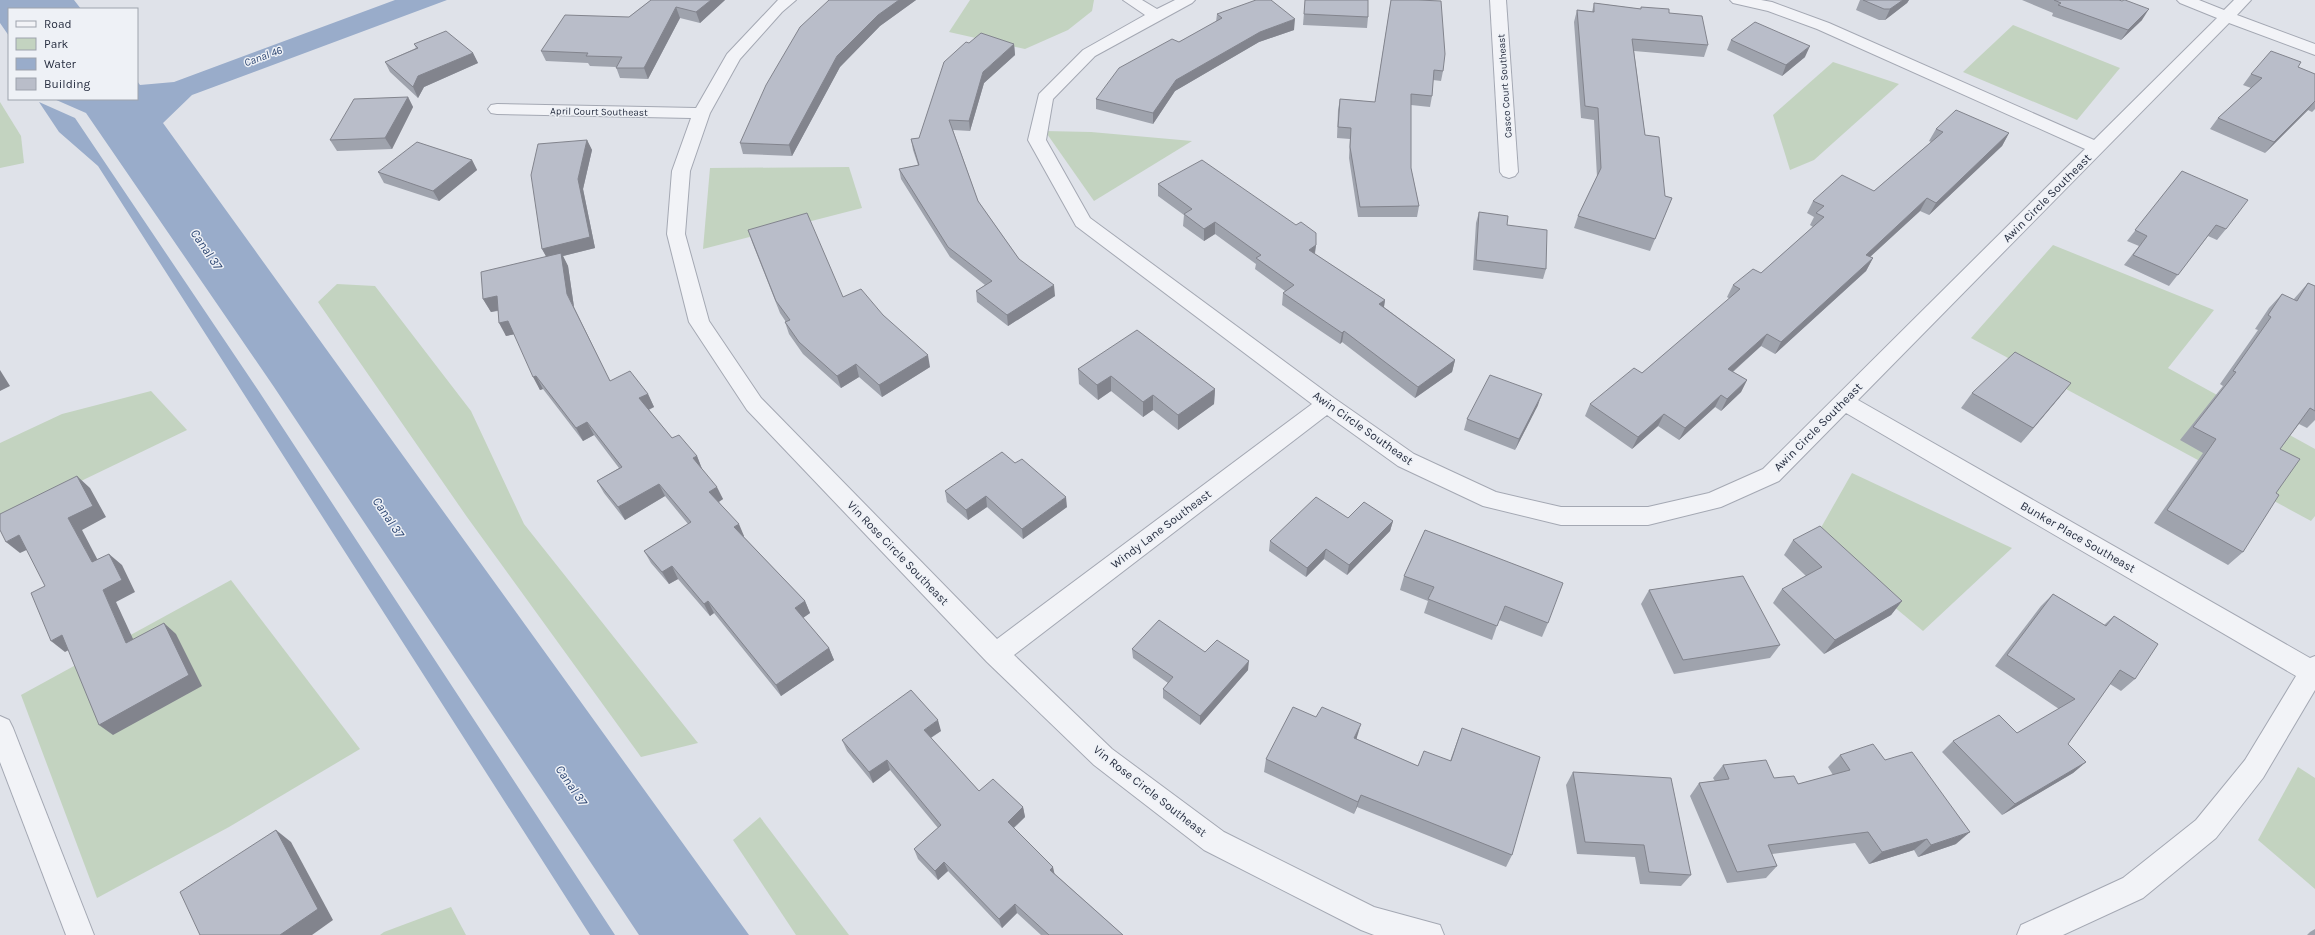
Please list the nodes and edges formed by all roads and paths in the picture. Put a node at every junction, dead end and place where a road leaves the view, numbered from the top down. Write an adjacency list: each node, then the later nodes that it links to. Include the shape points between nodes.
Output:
1 (788, 0): 12 (street, Vin Rose Circle Southeast, via 776,9 733,56)
2 (1131, 0): 8 (street)
3 (1187, 0): 8 (street, Awin Circle Southeast)
4 (1498, 0): 14 (street, Casco Court Southeast)
5 (1738, 0): 13 (street, Awin Circle Southeast, via 1772,7 1823,26)
6 (2185, 0): 9 (street)
7 (2242, 0): 9 (street, Awin Circle Southeast)
8 (1156, 15): 16 (street, Awin Circle Southeast, via 1089,53 1045,98 1037,140 1083,222)
9 (2226, 16): 10 (street); 13 (street, Awin Circle Southeast)
10 (2315, 50)
11 (497, 109): 12 (street, April Court Southeast)
12 (701, 113): 17 (street, Vin Rose Circle Southeast, via 681,171 676,234 699,322 754,404)
13 (2097, 148): 15 (street, Awin Circle Southeast)
14 (1509, 172)
15 (1844, 402): 16 (street, Awin Circle Southeast, via 1771,475 1713,501 1648,516 1561,516 1491,500 1406,460); 18 (street, Bunker Place Southeast)
16 (1327, 404): 17 (street, Windy Lane Southeast)
17 (996, 654): 21 (street, Vin Rose Circle Southeast, via 1103,757 1214,841 1371,920)
18 (2314, 669): 22 (street, via 2254,769 2206,829 2133,888)
19 (0, 728): 20 (street)
20 (80, 935)
21 (1430, 935)
22 (2031, 935)

